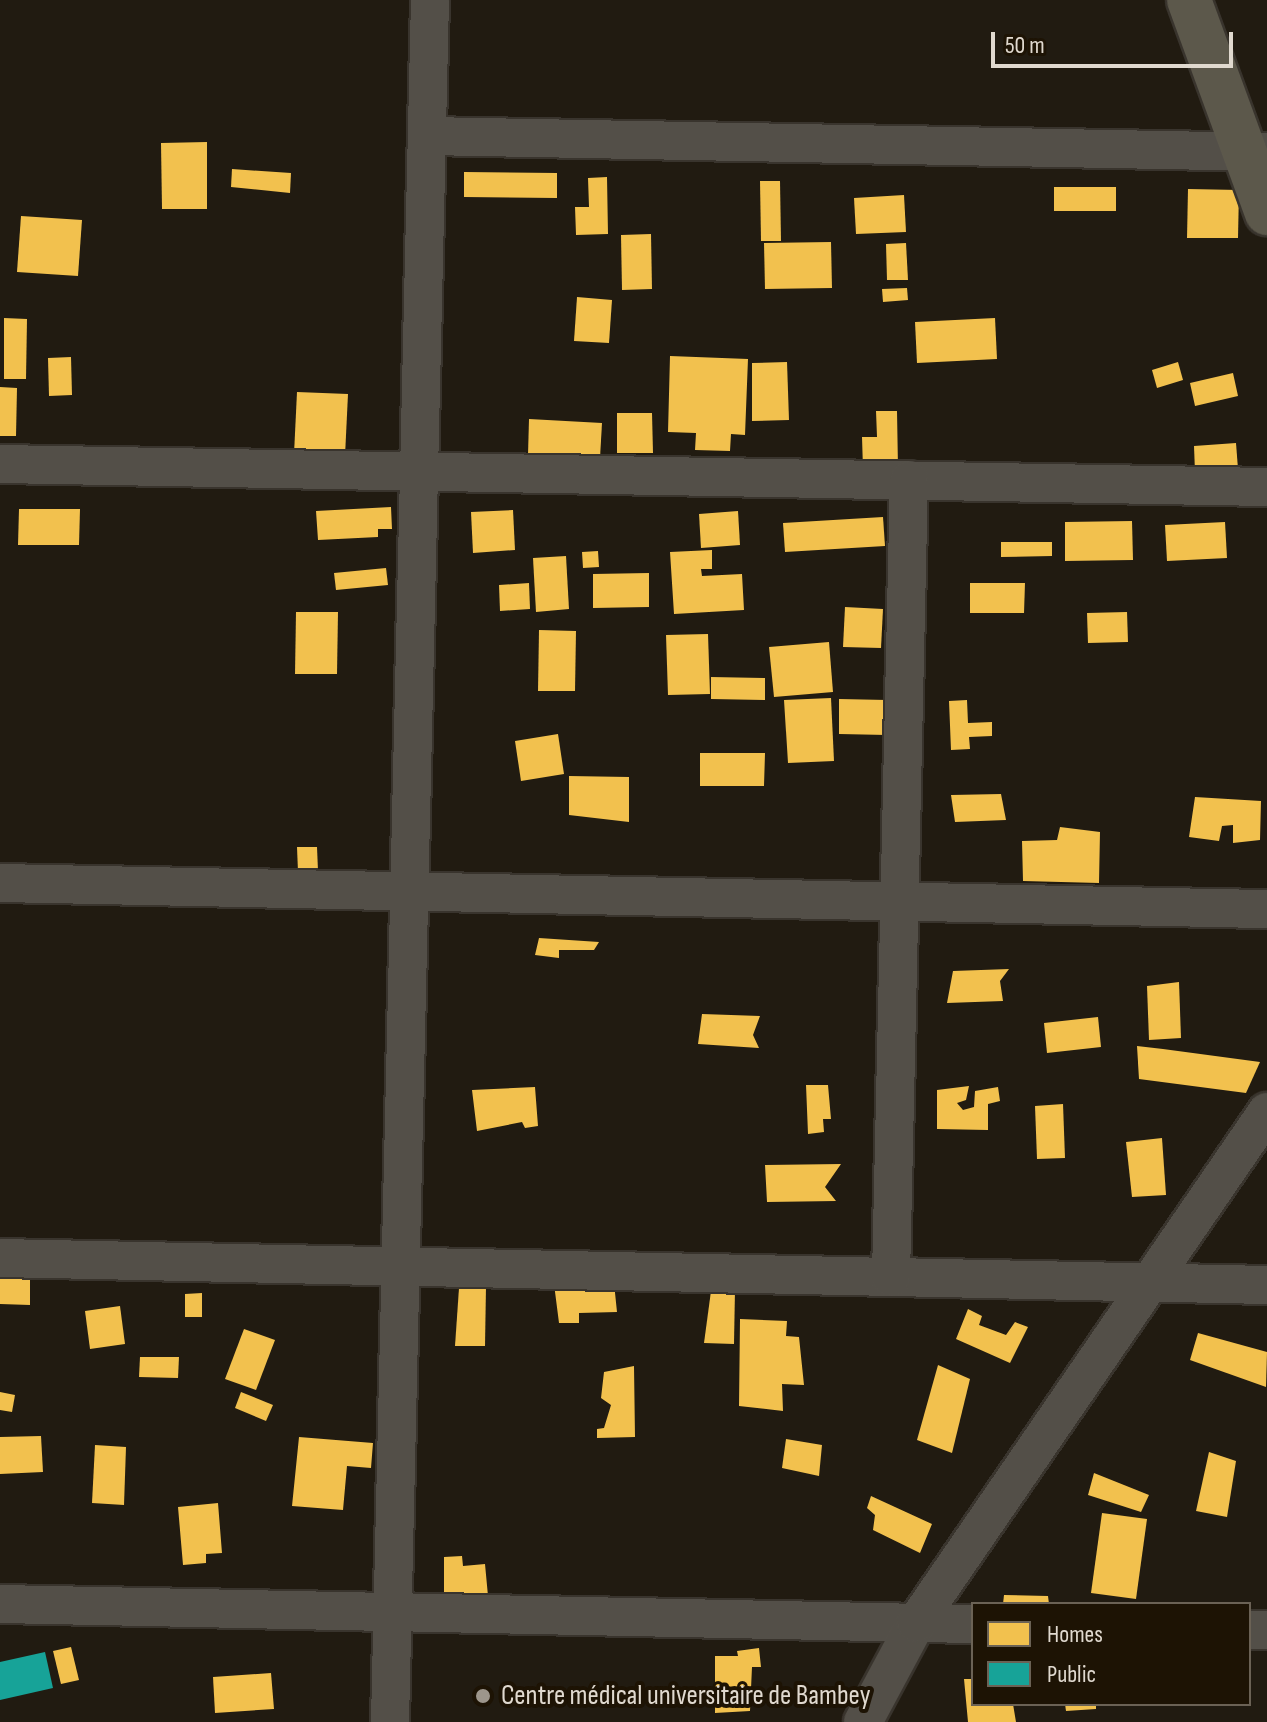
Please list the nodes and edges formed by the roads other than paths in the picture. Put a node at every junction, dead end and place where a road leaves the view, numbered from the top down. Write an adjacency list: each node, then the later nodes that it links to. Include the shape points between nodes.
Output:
1 (430, 0): 3 (street)
2 (1189, 0): 4 (main road)
3 (427, 136): 4 (street); 7 (street)
4 (1256, 152): 5 (main road)
5 (1267, 213)
6 (0, 464): 7 (street)
7 (419, 472): 8 (street); 11 (street)
8 (909, 480): 9 (street); 12 (street)
9 (1267, 487)
10 (0, 883): 11 (street)
11 (409, 892): 12 (street); 16 (street)
12 (899, 902): 13 (street); 17 (street)
13 (1267, 909)
14 (1267, 1112): 18 (street)
15 (0, 1258): 16 (street)
16 (400, 1267): 17 (street); 21 (street)
17 (891, 1277): 18 (street)
18 (1150, 1282): 19 (street); 22 (street)
19 (1267, 1285)
20 (0, 1604): 21 (street)
21 (392, 1612): 22 (street); 24 (street)
22 (916, 1623): 23 (street); 25 (street)
23 (971, 1624)
24 (390, 1722)
25 (863, 1722)

